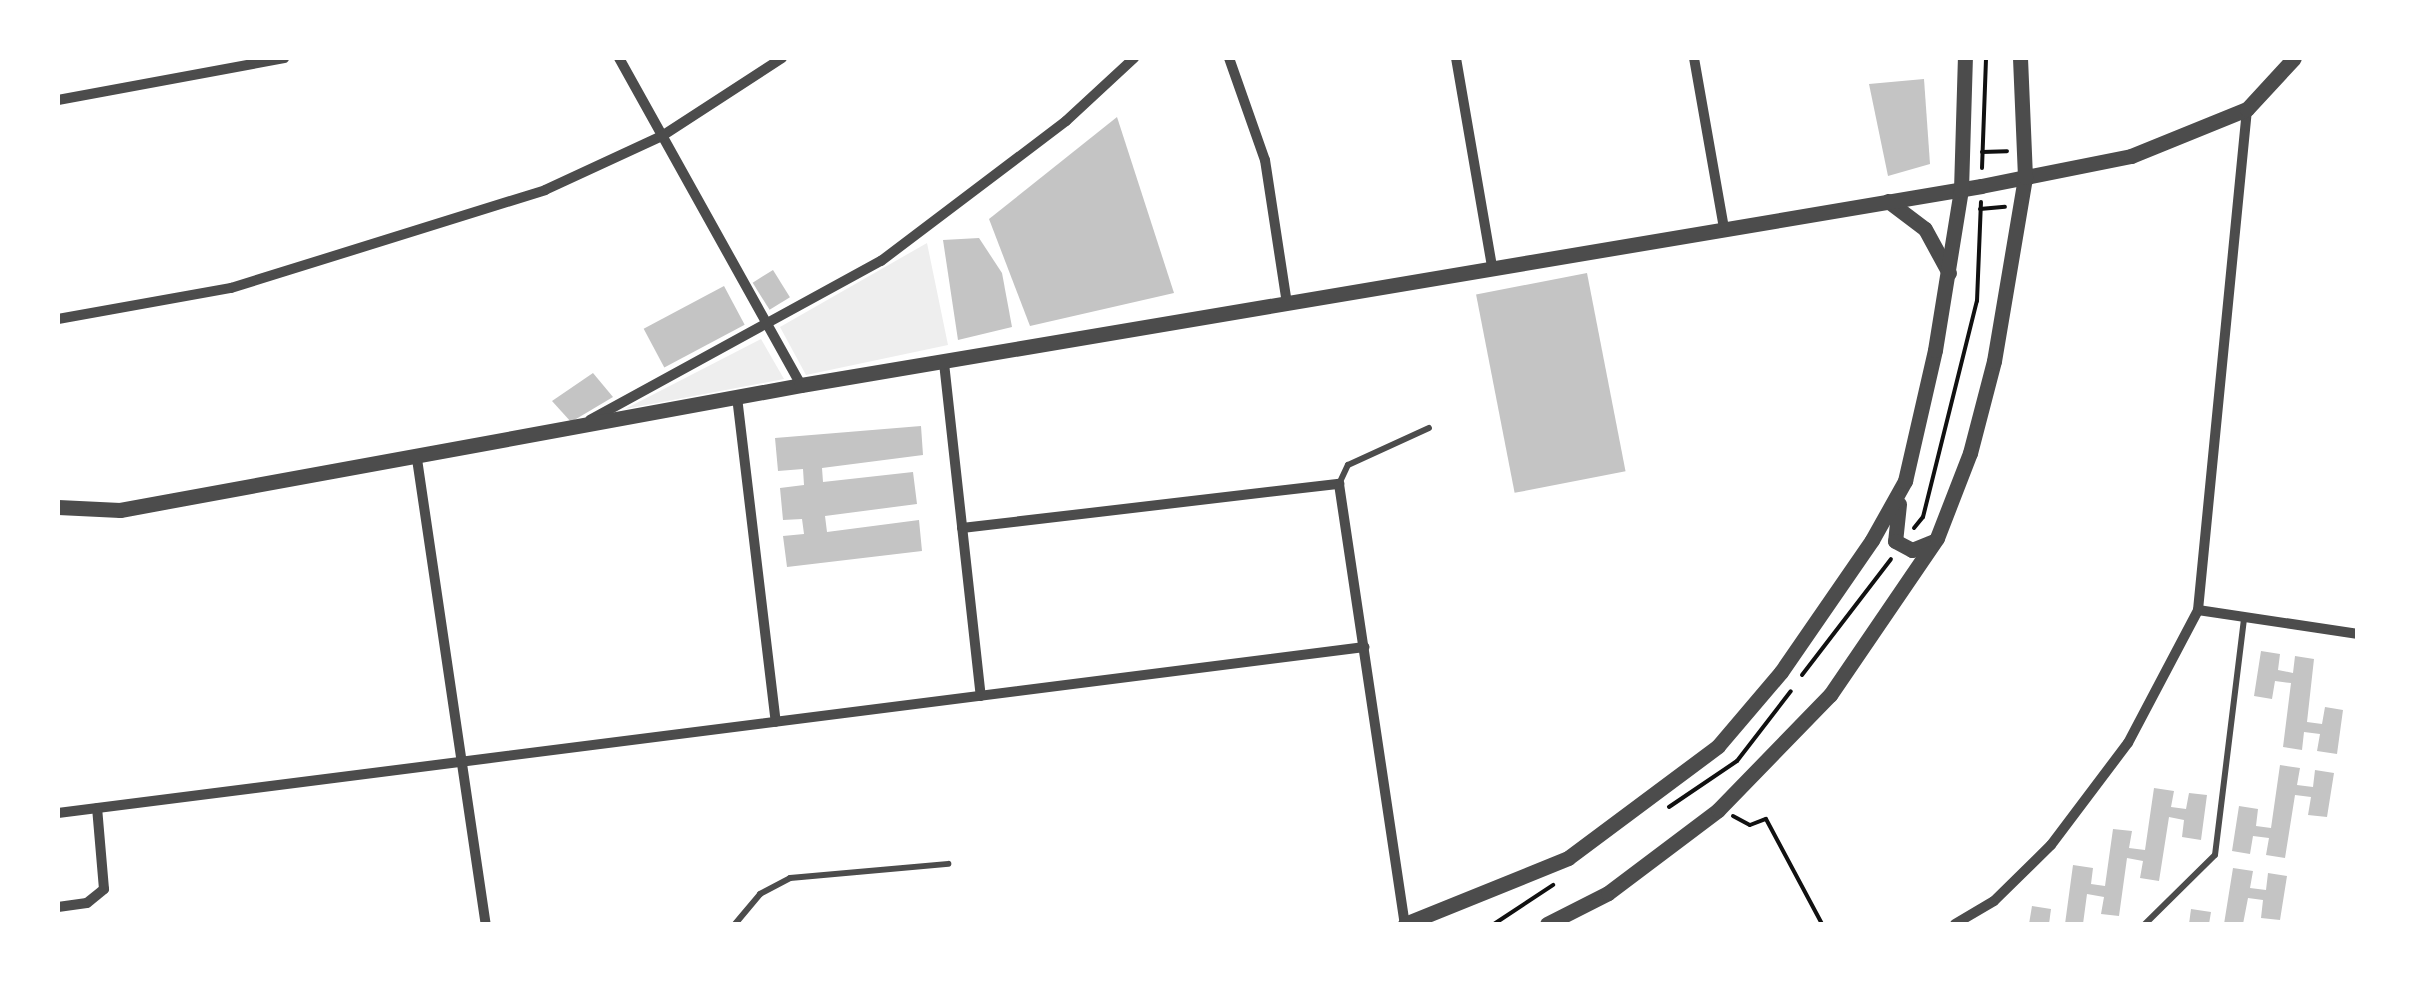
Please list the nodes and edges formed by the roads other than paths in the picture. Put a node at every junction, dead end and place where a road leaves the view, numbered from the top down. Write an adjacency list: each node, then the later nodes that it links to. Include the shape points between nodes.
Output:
1 (284, 58): 11 (street)
2 (619, 58): 13 (street)
3 (782, 58): 13 (street)
4 (1134, 58): 22 (street, via 982,188 881,261)
5 (1230, 58): 20 (street, via 1265,160)
6 (1456, 58): 18 (street)
7 (1694, 58): 17 (street)
8 (1965, 58): 15 (street)
9 (2020, 58): 14 (street)
10 (2294, 58): 12 (street)
11 (58, 100)
12 (2246, 109): 14 (street, via 2131,156); 34 (street)
13 (662, 136): 21 (street, via 545,190 411,236 231,288); 22 (street)
14 (2025, 177): 15 (street); 33 (street, via 1994,361 1970,453)
15 (1961, 190): 16 (street); 19 (street)
16 (1888, 201): 17 (street); 19 (street, via 1925,229)
17 (1724, 229): 18 (street)
18 (1492, 267): 20 (street)
19 (1949, 273): 29 (street)
20 (1287, 304): 23 (street)
21 (58, 318)
22 (766, 326): 24 (street); 27 (street)
23 (944, 363): 24 (street); 32 (street)
24 (800, 385): 25 (street)
25 (738, 397): 27 (street); 39 (street)
26 (1429, 428): 30 (lane, via 1348,465)
27 (566, 432): 28 (street)
28 (417, 459): 31 (street, via 120,510); 40 (street)
29 (1905, 482): 33 (street, via 1892,529 1901,546 1918,549); 47 (street, via 1781,672 1718,746 1568,858)
30 (1339, 484): 32 (street); 37 (street)
31 (58, 508)
32 (962, 528): 38 (street)
33 (1936, 538): 48 (street, via 1830,696 1718,810 1608,893)
34 (2198, 610): 35 (street); 49 (street, via 2128,742 2050,846 1994,901)
35 (2244, 620): 36 (street); 50 (lane, via 2215,855)
36 (2358, 634)
37 (1364, 648): 38 (street); 47 (street)
38 (980, 696): 39 (street)
39 (776, 722): 40 (street)
40 (462, 762): 41 (street); 45 (street)
41 (97, 808): 42 (street); 44 (street, via 104,889 87,902)
42 (58, 814)
43 (948, 864): 46 (lane, via 790,878 760,894)
44 (58, 908)
45 (486, 924)
46 (735, 924)
47 (1405, 924)
48 (1548, 924)
49 (1955, 924)
50 (2145, 924)

